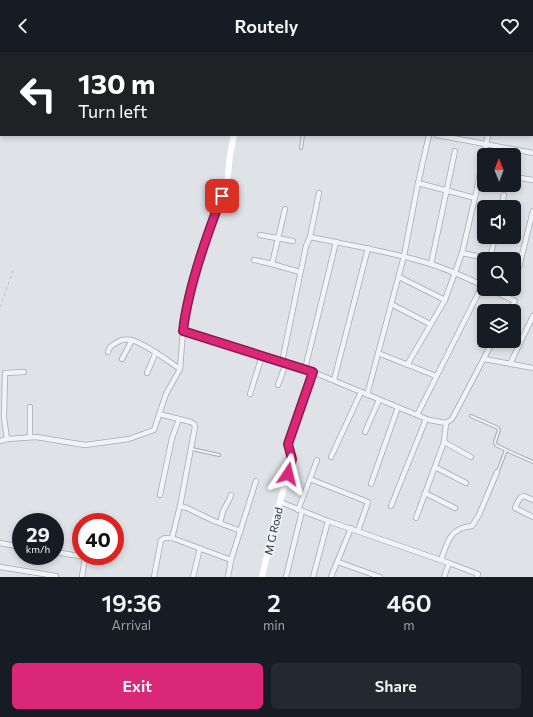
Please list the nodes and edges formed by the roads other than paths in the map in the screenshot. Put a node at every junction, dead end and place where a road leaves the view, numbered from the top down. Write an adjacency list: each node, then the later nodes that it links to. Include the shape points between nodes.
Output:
1 (234, 136): 46 (street, via 227,184 208,231 189,298)
2 (303, 136): 7 (lane)
3 (429, 136): 13 (street)
4 (442, 136): 6 (street)
5 (488, 136): 6 (street)
6 (486, 144): 8 (street); 10 (street)
7 (300, 148)
8 (485, 148)
9 (455, 151): 14 (street)
10 (533, 153)
11 (521, 178): 12 (street)
12 (533, 180)
13 (418, 183): 14 (street); 29 (street)
14 (446, 191): 18 (street); 34 (street)
15 (477, 191): 18 (street)
16 (319, 193): 23 (street)
17 (504, 195): 19 (street)
18 (475, 198): 28 (street)
19 (503, 200)
20 (285, 209): 24 (street)
21 (533, 211): 31 (street)
22 (260, 235): 24 (street)
23 (310, 237): 26 (street); 35 (street)
24 (278, 238): 25 (street); 33 (street)
25 (293, 241)
26 (336, 242): 27 (street); 60 (street)
27 (368, 248): 29 (street); 65 (street)
28 (462, 253): 30 (street); 36 (street)
29 (404, 256): 34 (street); 37 (street)
30 (477, 256)
31 (521, 259)
32 (254, 260): 33 (street)
33 (272, 264): 35 (street)
34 (431, 264): 36 (street)
35 (300, 272): 55 (street)
36 (456, 274): 38 (street); 41 (street)
37 (399, 277): 41 (street); 42 (street)
38 (477, 283)
39 (478, 296): 64 (street)
40 (504, 296): 43 (street, via 515,301)
41 (445, 300): 45 (street)
42 (391, 304): 45 (street); 51 (street)
43 (513, 304)
44 (533, 316): 56 (street)
45 (430, 324): 57 (street)
46 (183, 331): 52 (street); 59 (street)
47 (132, 340): 49 (street, via 118,342 109,348); 50 (street); 54 (street)
48 (490, 348): 53 (street)
49 (108, 352)
50 (156, 352): 59 (street); 63 (street)
51 (378, 353): 57 (street); 69 (street)
52 (262, 356): 55 (street); 68 (street)
53 (484, 359): 56 (street); 78 (street, via 452,419)
54 (122, 360)
55 (284, 362): 60 (street); 66 (street)
56 (510, 364): 58 (street)
57 (407, 365): 64 (street)
58 (533, 368)
59 (180, 369): 73 (street, via 166,394)
60 (305, 369): 62 (street)
61 (24, 372): 81 (street, via 5,373 4,418)
62 (313, 372): 65 (street); 101 (street, M G Road, via 288,444 292,459)
63 (147, 373)
64 (436, 376): 74 (street)
65 (334, 380): 67 (street)
66 (278, 385)
67 (361, 392): 69 (street); 87 (street)
68 (250, 394)
69 (367, 395): 70 (street)
70 (379, 400): 72 (street); 79 (street)
71 (30, 407): 80 (street)
72 (398, 407): 74 (street); 96 (street)
73 (159, 414): 76 (street); 80 (street, via 154,430 129,439 85,444)
74 (417, 415): 77 (street)
75 (471, 416): 85 (lane, via 498,428 496,445)
76 (179, 419): 84 (street, via 194,424); 98 (street, via 172,438)
77 (426, 419): 78 (street); 103 (street)
78 (446, 423): 83 (street)
79 (365, 432)
80 (30, 437): 81 (street)
81 (7, 439): 82 (street)
82 (0, 441)
83 (444, 442): 88 (street); 91 (street)
84 (191, 449): 86 (lane); 102 (street)
85 (506, 450): 90 (lane); 92 (lane)
86 (219, 454)
87 (331, 457)
88 (471, 457)
89 (317, 460): 93 (street)
90 (533, 462)
91 (435, 467): 95 (street); 97 (street)
92 (497, 472): 118 (street, via 472,526 456,530 448,541)
93 (310, 479): 105 (street); 112 (street, via 368,502)
94 (256, 480): 111 (street)
95 (466, 483)
96 (371, 484)
97 (425, 493): 104 (street); 107 (street)
98 (160, 495)
99 (231, 495): 109 (street)
100 (533, 500): 106 (street, via 521,497 515,508)
101 (280, 502): 105 (street); 128 (street, M G Road)
102 (180, 506): 109 (street); 113 (street)
103 (391, 506)
104 (455, 508)
105 (300, 510): 108 (street); 129 (street)
106 (533, 517)
107 (416, 518)
108 (328, 521): 110 (street); 130 (street)
109 (220, 523): 111 (street)
110 (352, 528): 112 (street); 119 (street)
111 (241, 531): 117 (street)
112 (358, 531): 118 (street)
113 (172, 538): 116 (street); 125 (street, via 162,540)
114 (0, 543): 115 (street)
115 (12, 545)
116 (200, 548): 117 (street); 126 (street)
117 (231, 560): 127 (street)
118 (441, 560): 120 (street)
119 (338, 562): 131 (street); 132 (street)
120 (449, 563): 133 (street); 134 (street, via 478,574)
121 (84, 565): 124 (street)
122 (0, 567): 123 (street)
123 (56, 576)
124 (82, 577)
125 (154, 577)
126 (193, 577)
127 (228, 577)
128 (262, 577)
129 (286, 577)
130 (313, 577)
131 (331, 577)
132 (380, 577)
133 (444, 577)
134 (477, 577)

